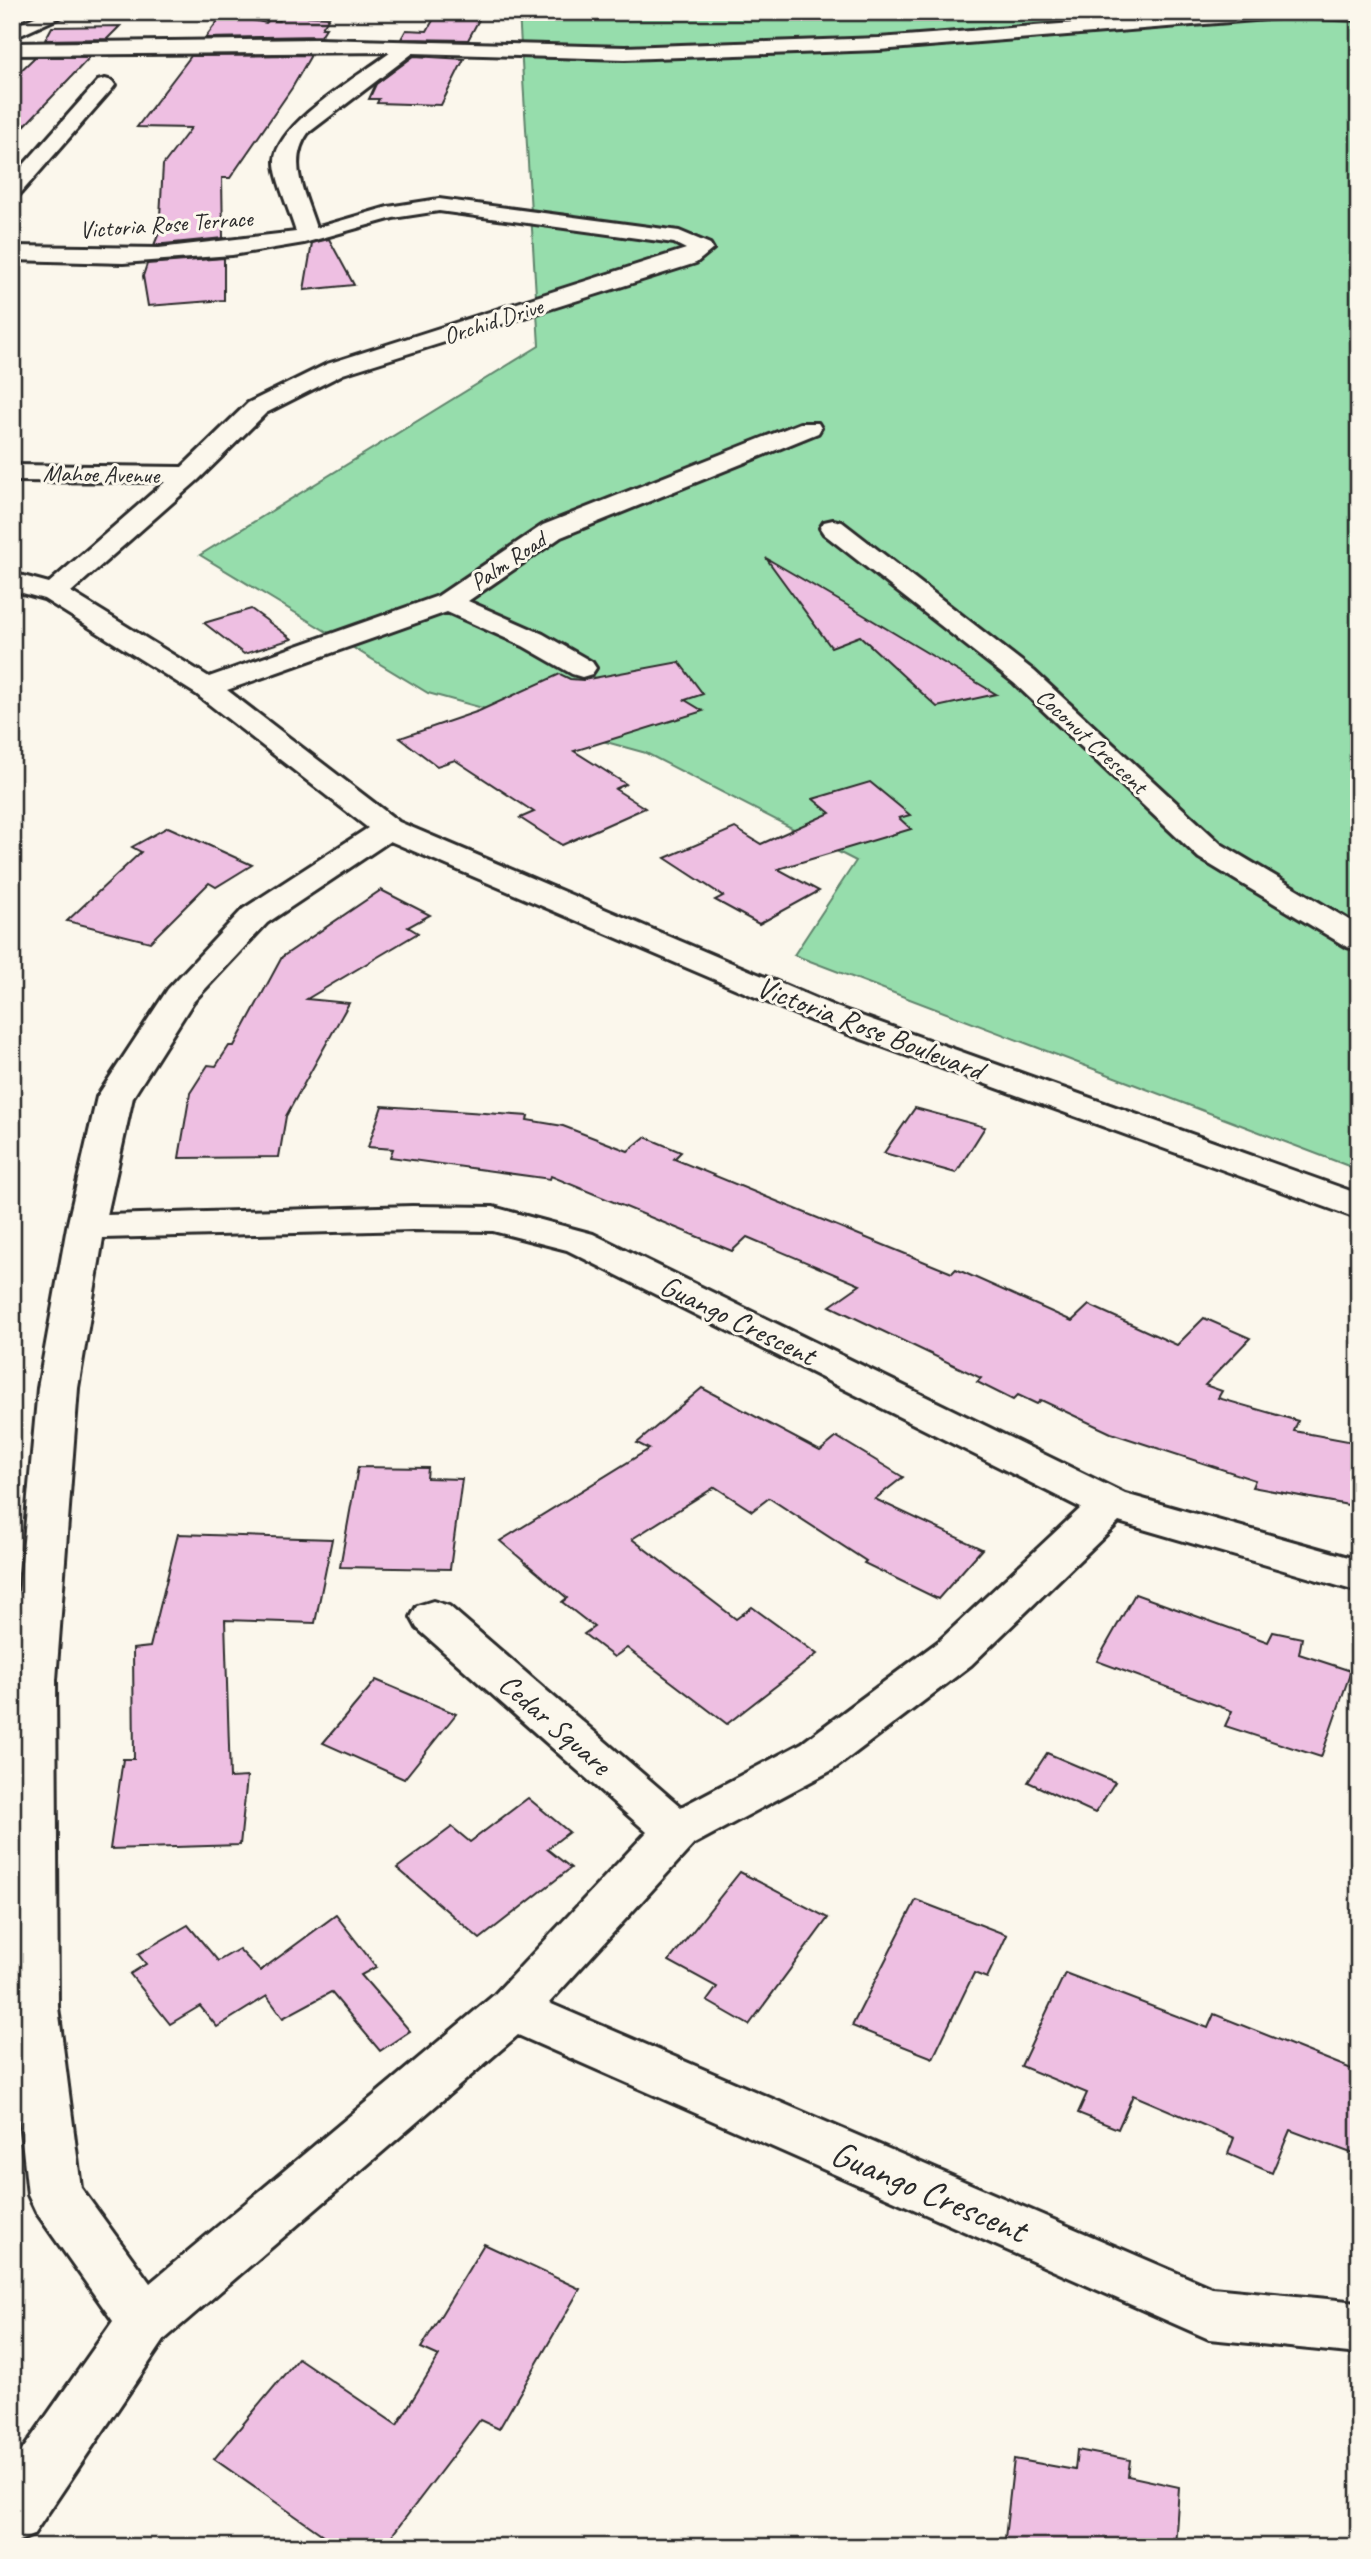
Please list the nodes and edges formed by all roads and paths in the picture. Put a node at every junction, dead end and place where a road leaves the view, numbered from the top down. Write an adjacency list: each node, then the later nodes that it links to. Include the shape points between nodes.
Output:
1 (62, 12): 4 (street)
2 (1291, 12): 3 (street); 5 (street, via 866,45 625,53)
3 (1359, 15)
4 (12, 34)
5 (411, 46): 6 (street); 10 (street, via 301,129 289,145 285,163)
6 (12, 49)
7 (105, 85): 8 (street)
8 (12, 191)
9 (402, 208): 10 (street, Victoria Rose Terrace); 14 (street, Orchid Drive, via 439,205 678,237 702,249 675,262 335,369 257,408)
10 (308, 236): 11 (street, Victoria Rose Terrace, via 199,254 62,257)
11 (12, 253)
12 (809, 428): 18 (street, Palm Road, via 552,531)
13 (12, 473): 14 (street, Mahoe Avenue)
14 (189, 475): 17 (street, Orchid Drive)
15 (833, 528): 22 (street, Coconut Crescent, via 1024,677 1210,851)
16 (12, 581): 17 (street)
17 (54, 593): 20 (street, Victoria Rose Boulevard)
18 (448, 602): 19 (street); 20 (street, Palm Road)
19 (582, 668)
20 (206, 688): 21 (street, Victoria Rose Boulevard)
21 (388, 829): 23 (street, Victoria Rose Boulevard, via 824,1014); 24 (street, via 256,916 180,996 115,1097)
22 (1359, 940)
23 (1359, 1206)
24 (86, 1227): 25 (street, Guango Crescent, via 492,1219 580,1242); 28 (street, via 58,1388)
25 (1111, 1505): 26 (street, Guango Crescent); 29 (street, via 955,1653 818,1756)
26 (1359, 1576)
27 (433, 1616): 29 (street, Cedar Square)
28 (23, 1681): 31 (street, via 33,2007 55,2195)
29 (677, 1831): 30 (street)
30 (512, 2010): 31 (street); 32 (street, Guango Crescent, via 1209,2313)
31 (145, 2321): 33 (street)
32 (1359, 2328)
33 (12, 2515)

